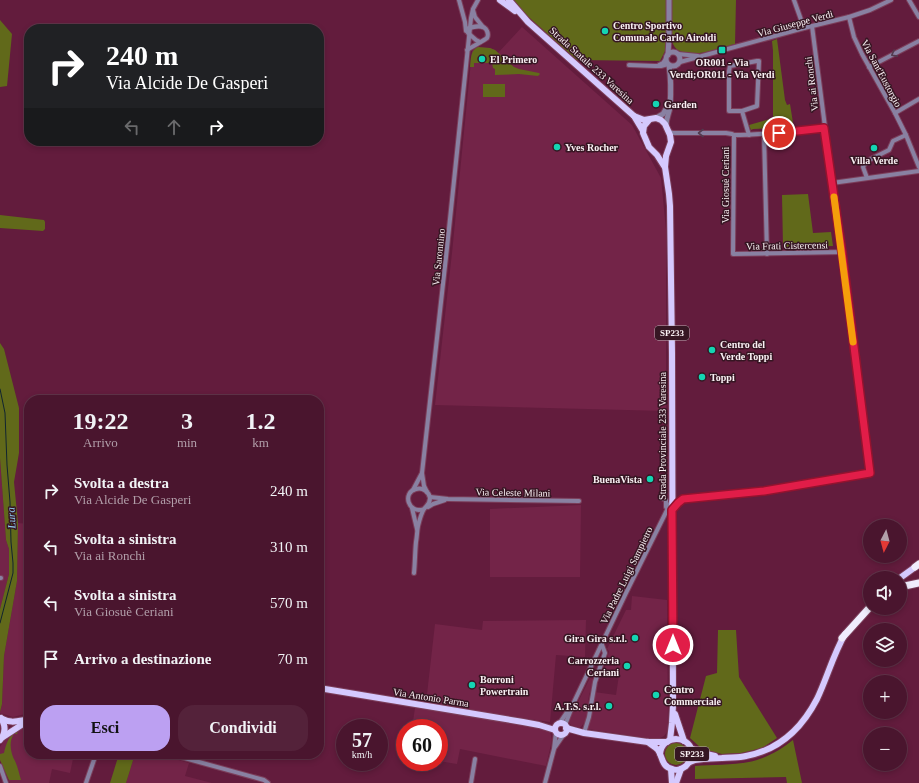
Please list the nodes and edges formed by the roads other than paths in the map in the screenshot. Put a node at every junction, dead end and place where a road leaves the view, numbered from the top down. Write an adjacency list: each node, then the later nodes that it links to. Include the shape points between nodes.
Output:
1 (459, 0): 16 (street, Via Saronnino)
2 (478, 0): 9 (street, Via Saronnino)
3 (500, 0): 12 (main road, Strada Statale 233 Varesina / SP233)
4 (509, 0): 12 (main road, Strada Statale 233 Varesina / SP233)
5 (669, 0): 17 (street)
6 (794, 0): 15 (street)
7 (891, 0): 10 (street, Via Giuseppe Verdi)
8 (909, 0): 11 (street)
9 (473, 9): 14 (street, via 475,17); 16 (street, Via Saronnino)
10 (849, 17): 13 (street, Via Giuseppe Verdi); 27 (street, Via Sant'Eustorgio, via 854,37)
11 (919, 17)
12 (524, 18): 33 (main road, Strada Statale 233 Varesina / SP233)
13 (812, 26): 15 (street, Via Giuseppe Verdi); 36 (street, Via ai Ronchi)
14 (483, 27): 16 (street); 19 (street, via 487,31 487,36)
15 (804, 28): 22 (street, Via Giuseppe Verdi)
16 (468, 31): 19 (street); 20 (street, Via Saronnino)
17 (669, 37): 21 (street); 23 (street)
18 (919, 41): 27 (street, one-way to 27)
19 (480, 42): 20 (street)
20 (467, 50): 53 (street, Via Saronnino)
21 (677, 53): 22 (street, Via Giuseppe Verdi); 23 (street, via 671,52); 24 (street)
22 (700, 56): 24 (street, Via Giuseppe Verdi)
23 (668, 61): 25 (street, via 655,66); 26 (street); 28 (street)
24 (680, 62): 26 (street)
25 (629, 65)
26 (675, 66): 28 (street)
27 (869, 67): 32 (street, Via Sant'Eustorgio)
28 (670, 76): 30 (street)
29 (919, 100): 32 (street)
30 (670, 103): 34 (street, via 663,114); 37 (street, via 666,120)
31 (742, 110): 31 (street, via 757,106 759,61 730,66 729,111); 41 (street)
32 (895, 113): 42 (street, Via Sant'Eustorgio)
33 (634, 116): 35 (main road, SP233); 38 (main road, Strada Statale 233 Varesina / SP233)
34 (656, 118): 35 (main road); 37 (main road, via 661,120)
35 (649, 120): 38 (main road, via 644,124)
36 (824, 128): 39 (street, Via Giosuè Ceriani); 49 (street, Via ai Ronchi)
37 (667, 129): 40 (street, one-way to 37, via 673,133); 43 (main road, SP233, via 671,139)
38 (643, 131): 44 (main road, SP233, via 649,147)
39 (764, 134): 41 (street, Via Giosuè Ceriani); 52 (street)
40 (734, 135): 41 (street, Via Giosuè Ceriani); 51 (street, Via Giosuè Ceriani)
41 (749, 135)
42 (906, 135): 46 (street, Via Sant'Eustorgio); 48 (street, via 893,141 889,150 864,165)
43 (668, 147): 44 (main road, via 661,151); 45 (main road, SP233)
44 (654, 150): 45 (main road, SP233)
45 (665, 167): 63 (main road, Strada Provinciale 233 Varesina / SP233, via 670,214 672,353 672,498)
46 (919, 167)
47 (919, 171): 48 (street)
48 (867, 178): 49 (street)
49 (832, 183): 50 (street, Via ai Ronchi)
50 (842, 252): 52 (street, Via Frati Cistercensi); 59 (street, Via ai Ronchi, via 870,473 771,490)
51 (733, 254): 52 (street, Via Frati Cistercensi)
52 (767, 254)
53 (422, 473): 54 (street, Via Saronnino); 55 (street, Via Saronnino)
54 (412, 490): 55 (street, via 419,488); 61 (street, via 408,497)
55 (427, 492): 56 (street, Via Saronnino)
56 (430, 497): 58 (street, Via Celeste Milani); 62 (street)
57 (662, 498): 63 (street, via 666,500)
58 (448, 499): 60 (street, Via Celeste Milani); 62 (street)
59 (683, 499): 63 (street, Via Padre Luigi Sampietro)
60 (579, 501)
61 (412, 508): 62 (street); 64 (street)
62 (426, 508): 64 (street)
63 (669, 511): 73 (street, Via Padre Luigi Sampietro); 75 (main road, Strada Provinciale 233 Varesina / SP233)
64 (417, 529): 66 (street)
65 (918, 565): 67 (main road)
66 (414, 573)
67 (907, 573)
68 (919, 583): 69 (highway)
69 (907, 586)
70 (863, 610): 72 (main road)
71 (863, 615): 72 (highway)
72 (842, 638): 90 (main road, via 817,699 801,724 784,740 767,750 745,756)
73 (602, 645): 80 (street, Via Padre Luigi Sampietro, via 574,702); 82 (street, Via Padre Luigi Sampietro, via 605,653 595,682)
74 (324, 689): 79 (main road, Via Antonio Parma)
75 (673, 705): 84 (main road, Strada Provinciale 233 Varesina / SP233); 85 (main road, Strada Provinciale 233 Varesina / SP233)
76 (0, 718): 77 (main road, via 13,722); 83 (main road, via 5,728)
77 (24, 721)
78 (24, 723): 83 (main road)
79 (539, 725): 80 (main road, Via Antonio Parma); 81 (main road, Via Antonio Parma)
80 (564, 729): 81 (main road, via 555,727); 81 (main road, Via Antonio Parma, via 558,735); 82 (main road, Via Antonio Parma); 88 (street, Via Padre Luigi Sampietro)
81 (555, 731): 88 (street, Via Padre Luigi Sampietro)
82 (584, 733): 86 (main road, Via Antonio Parma)
83 (2, 738)
84 (668, 741): 85 (main road, SP233); 86 (main road, Via Antonio Parma); 89 (main road, SP233)
85 (684, 741): 87 (main road, SP233)
86 (648, 742): 89 (main road)
87 (690, 748): 90 (main road); 94 (main road, SP233)
88 (554, 749): 103 (street, Via Padre Luigi Sampietro)
89 (660, 754): 96 (main road, SP233, via 664,765)
90 (722, 758): 94 (main road)
91 (94, 759): 100 (street)
92 (188, 759): 101 (street)
93 (475, 759): 102 (street)
94 (690, 762): 97 (main road, SP233)
95 (0, 766): 99 (street)
96 (671, 769): 97 (main road, SP233); 104 (main road, SP233)
97 (681, 769): 105 (main road, SP233)
98 (0, 775): 99 (street)
99 (4, 783)
100 (86, 783)
101 (268, 783)
102 (471, 783)
103 (546, 783)
104 (672, 783)
105 (676, 783)

